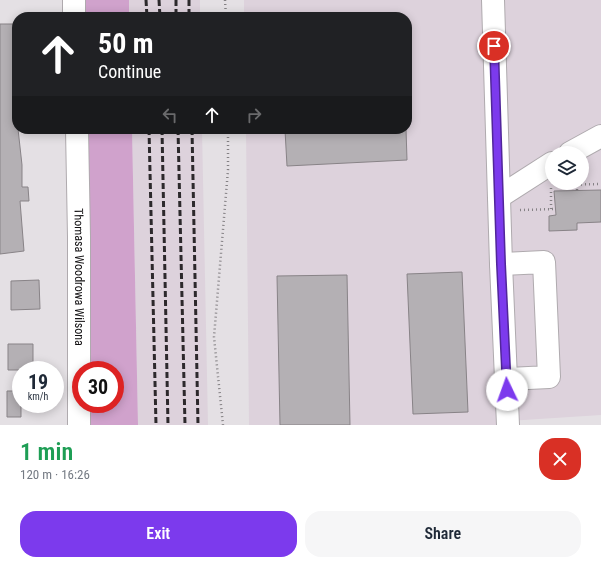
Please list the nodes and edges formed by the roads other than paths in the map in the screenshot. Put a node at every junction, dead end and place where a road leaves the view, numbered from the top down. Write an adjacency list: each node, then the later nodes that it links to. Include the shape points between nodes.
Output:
1 (74, 0): 3 (street)
2 (493, 0): 8 (street)
3 (74, 12)
4 (77, 134): 11 (street, Thomasa Woodrowa Wilsona)
5 (601, 136): 6 (street)
6 (583, 146)
7 (545, 170): 8 (street)
8 (507, 203): 9 (street, via 500,241)
9 (501, 264): 10 (street); 10 (street, via 544,262 549,377)
10 (506, 379): 12 (street)
11 (79, 425)
12 (508, 425)

